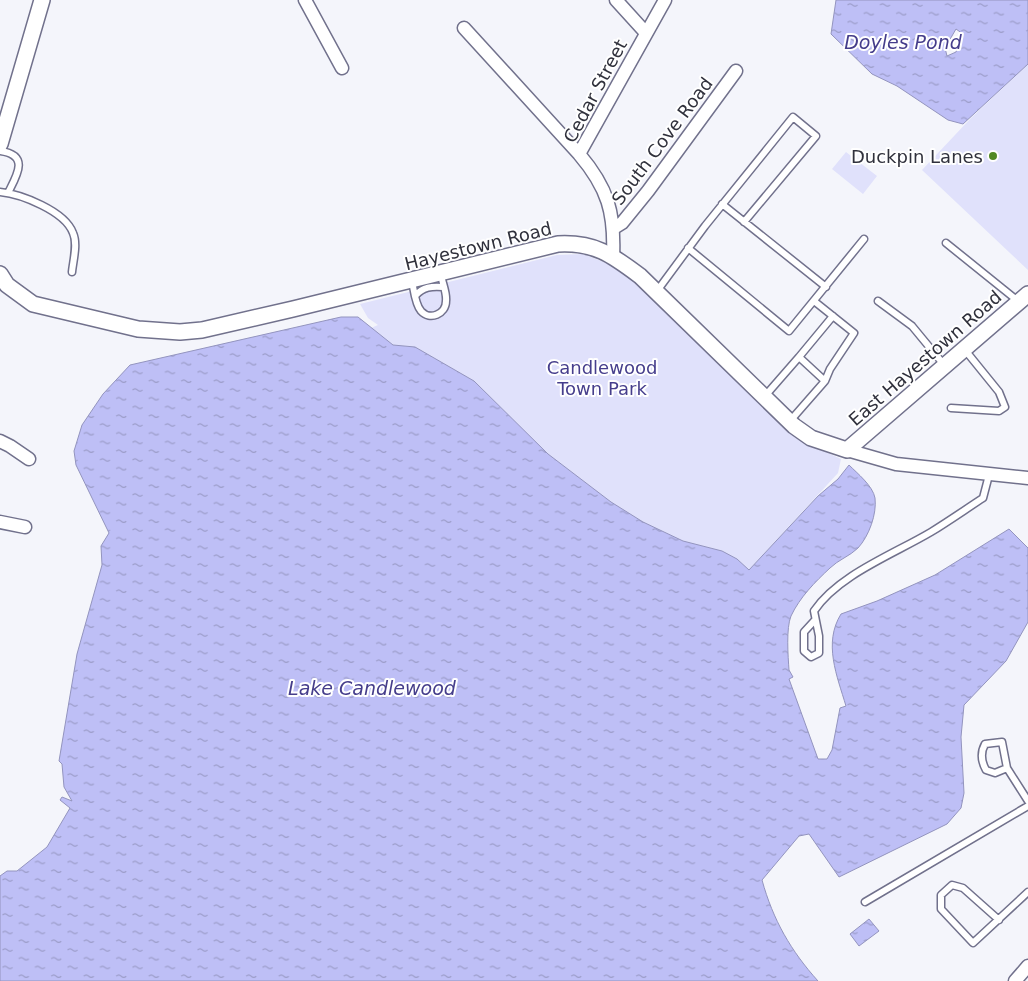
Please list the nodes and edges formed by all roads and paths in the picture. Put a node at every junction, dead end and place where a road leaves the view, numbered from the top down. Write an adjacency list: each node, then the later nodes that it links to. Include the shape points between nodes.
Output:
1 (42, 0): 9 (street)
2 (305, 0): 7 (street)
3 (616, 0): 6 (street)
4 (665, 0): 6 (street, Cedar Street)
5 (464, 28): 11 (street)
6 (646, 32): 11 (street, Cedar Street)
7 (342, 68)
8 (736, 72): 16 (street, South Cove Road, via 648,191 622,223)
9 (0, 144)
10 (0, 151): 13 (lane, via 13,154 20,164)
11 (579, 154): 16 (street, Cedar Street, via 594,172 609,201)
12 (0, 192): 13 (lane)
13 (8, 193): 21 (lane, via 46,207 74,233)
14 (722, 204): 15 (lane); 15 (lane, via 793,117 816,136); 19 (lane)
15 (744, 222): 24 (lane)
16 (614, 228): 20 (street, Cedar Street)
17 (864, 239): 24 (lane)
18 (946, 243): 27 (lane)
19 (688, 248): 26 (lane); 28 (lane, via 789,331)
20 (613, 257): 22 (street, Hayestown Road, via 588,244 558,244); 26 (street, Hayestown Road)
21 (72, 272)
22 (442, 281): 25 (street, Hayestown Road); 25 (lane, via 446,303 443,311 435,315 429,316 421,311)
23 (2, 283): 25 (street, Hayestown Road, via 33,304 160,333 202,330)
24 (826, 287): 28 (lane)
25 (414, 288)
26 (657, 291): 35 (street, Hayestown Road)
27 (1024, 300): 31 (street, East Hayestown Road)
28 (814, 301): 30 (lane)
29 (878, 301): 33 (lane, via 912,326)
30 (833, 316): 32 (lane); 34 (lane, via 854,333)
31 (965, 350): 33 (street, East Hayestown Road); 36 (lane, via 999,392 1005,407 998,411)
32 (799, 357): 34 (lane); 35 (lane)
33 (946, 367): 39 (street, East Hayestown Road)
34 (825, 381): 37 (lane)
35 (765, 397): 37 (street, Hayestown Road)
36 (951, 408)
37 (790, 422): 39 (street, Hayestown Road, via 810,438)
38 (0, 441): 40 (street)
39 (847, 450): 41 (street, Hayestown Road, via 896,464)
40 (29, 460)
41 (990, 474): 42 (street, Hayestown Road); 45 (lane, via 983,498 838,586 822,599 814,611)
42 (1028, 478)
43 (0, 522): 44 (street)
44 (24, 527)
45 (815, 620): 45 (lane, via 819,653 811,657 804,652 804,632)
46 (1007, 768): 46 (lane, via 1002,742 986,744 982,750 982,763 986,770 995,773); 47 (lane)
47 (1028, 801)
48 (1028, 806): 50 (lane)
49 (1028, 892): 51 (lane)
50 (865, 902)
51 (999, 920): 51 (lane, via 963,888 952,885 941,895 942,909 973,943)
52 (1028, 966): 53 (street)
53 (1015, 981)

